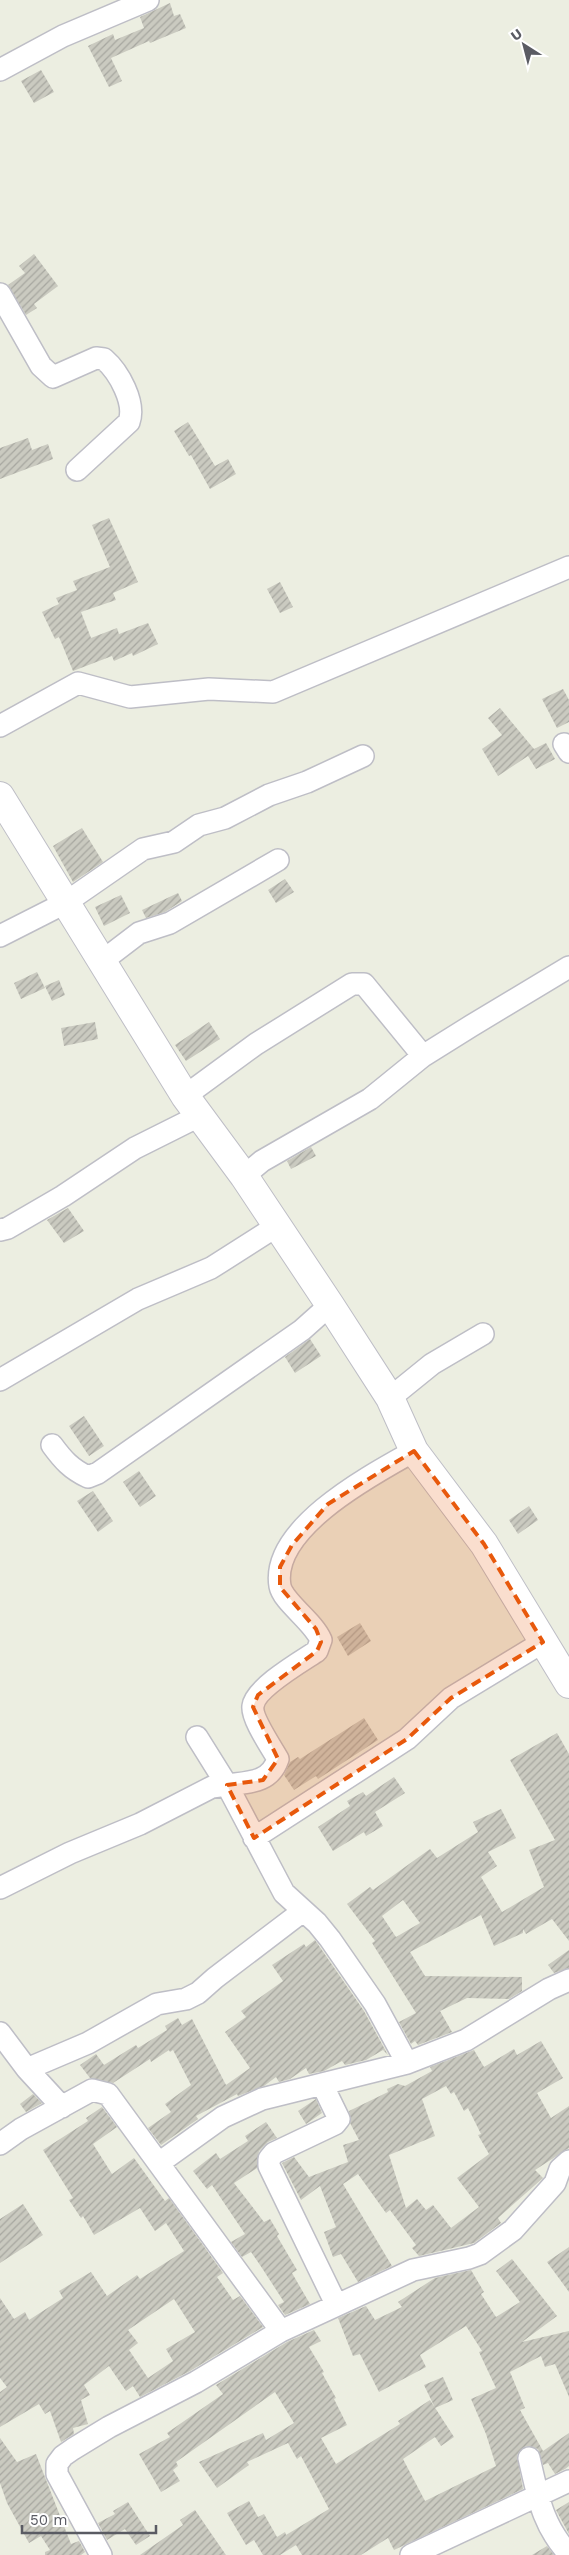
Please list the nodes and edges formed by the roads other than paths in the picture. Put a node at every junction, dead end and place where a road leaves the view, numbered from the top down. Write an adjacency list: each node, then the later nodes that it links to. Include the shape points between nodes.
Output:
1 (148, 0): 2 (street, via 64,36)
2 (0, 70)
3 (0, 294): 4 (street, via 41,366 53,377 96,358 104,359 118,376 132,415 129,422)
4 (77, 470)
5 (569, 567): 6 (street, via 273,692 209,689 130,697 78,683)
6 (0, 726)
7 (363, 756): 10 (street, via 307,782 269,795 225,818 199,826 174,842 142,849)
8 (0, 796): 10 (street)
9 (278, 860): 12 (street, via 170,923 139,933)
10 (65, 903): 11 (street); 12 (street)
11 (0, 936)
12 (101, 962): 15 (street)
13 (569, 967): 14 (street)
14 (423, 1056): 15 (street, via 364,984 352,984 256,1044); 16 (street, via 370,1099 262,1161)
15 (192, 1106): 16 (street); 18 (street, via 55,1201)
16 (244, 1176): 17 (street)
17 (277, 1226): 19 (street); 21 (street, via 211,1268 138,1299)
18 (0, 1230)
19 (330, 1305): 22 (street); 23 (street, via 302,1330 98,1473 88,1477 78,1472 66,1464)
20 (483, 1334): 22 (street, via 432,1364)
21 (0, 1380)
22 (390, 1398): 24 (street)
23 (52, 1445)
24 (414, 1451): 25 (street, via 484,1544); 28 (street, via 328,1504 292,1545 280,1567 280,1587 316,1629 320,1644 317,1650 258,1695 252,1707 278,1759 274,1768 263,1780)
25 (543, 1642): 26 (street); 29 (street, via 451,1698 407,1739)
26 (569, 1684)
27 (197, 1737): 28 (street)
28 (226, 1785): 29 (street); 30 (street, via 212,1787)
29 (254, 1838): 31 (street, via 284,1893)
30 (0, 1888)
31 (303, 1911): 34 (street, via 317,1923 376,2004); 35 (street, via 198,1993 186,1999 157,2004 88,2043)
32 (569, 1980): 34 (street, via 466,2040)
33 (0, 2033): 35 (street)
34 (407, 2063): 36 (street)
35 (27, 2069): 37 (street)
36 (322, 2084): 40 (street, via 240,2108); 41 (street, via 339,2119 335,2124 274,2153 269,2159 269,2166)
37 (62, 2107): 38 (street); 40 (street, via 92,2090 108,2094)
38 (0, 2144)
39 (569, 2161): 41 (street, via 560,2169 555,2183 513,2230 480,2254 413,2270)
40 (159, 2163): 42 (street)
41 (336, 2304): 42 (street)
42 (281, 2331): 47 (street, via 63,2456 57,2474)
43 (529, 2458): 45 (street)
44 (569, 2481): 45 (street)
45 (538, 2497): 46 (street, via 551,2533); 48 (street)
46 (569, 2554)
47 (101, 2555)
48 (411, 2555)

